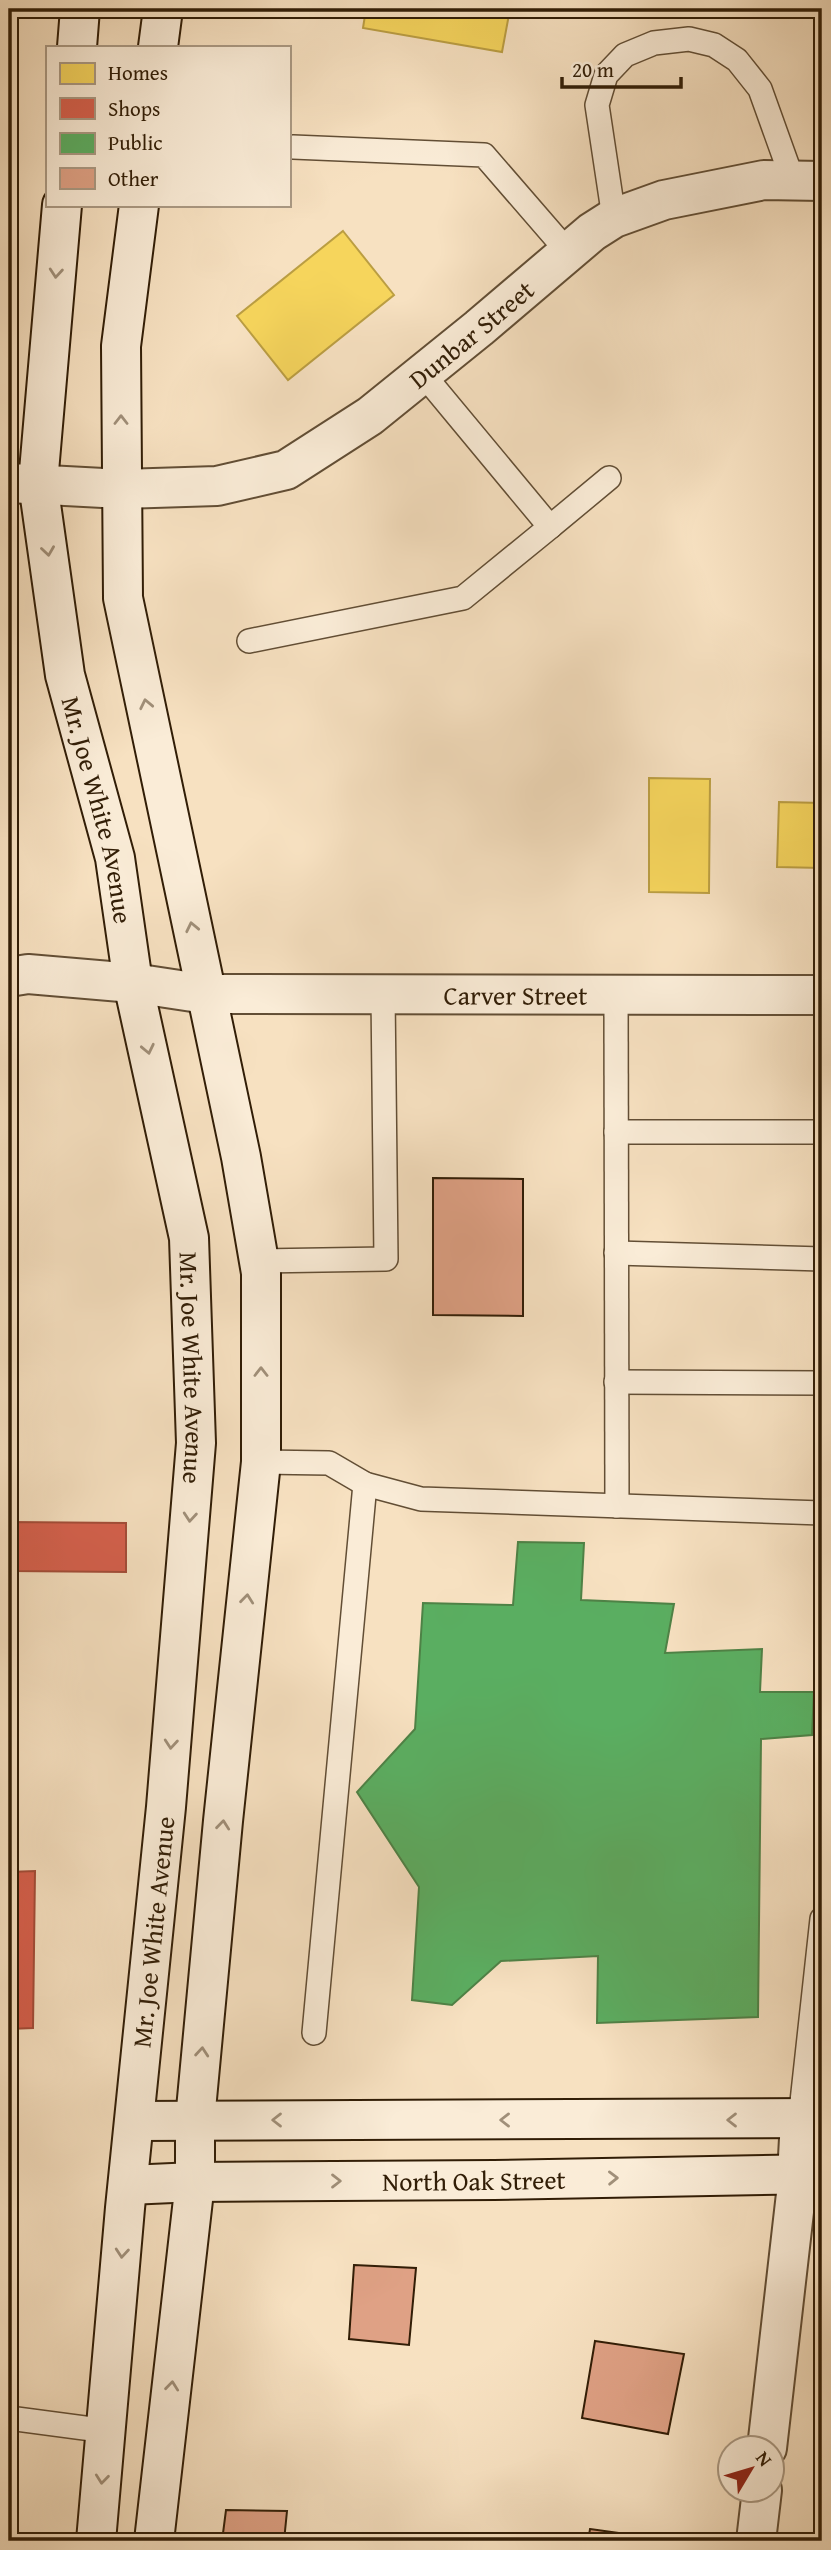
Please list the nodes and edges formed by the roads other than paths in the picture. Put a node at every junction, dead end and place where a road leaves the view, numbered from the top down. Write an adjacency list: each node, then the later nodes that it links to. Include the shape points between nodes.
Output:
1 (80, 9): 3 (main road)
2 (163, 9): 4 (main road)
3 (77, 46)
4 (158, 46)
5 (293, 147): 10 (lane, via 484,155)
6 (808, 181): 9 (main road, Dunbar Street, via 764,180 664,200); 9 (lane, via 760,89 737,60 714,45 689,39 654,43 625,55 606,75 597,105)
7 (62, 206): 13 (main road, Mr. Joe White Avenue, one-way to 13)
8 (138, 206): 14 (main road, one-way to 8, via 121,346)
9 (614, 218): 10 (main road, Dunbar Street)
10 (568, 252): 11 (main road, Dunbar Street)
11 (423, 374): 14 (main road, Dunbar Street, via 370,416 286,470 217,486); 15 (lane)
12 (609, 478): 15 (lane)
13 (24, 483): 14 (main road, Dunbar Street); 18 (main road, Mr. Joe White Avenue, one-way to 18, via 65,675 116,858)
14 (122, 489): 19 (main road, one-way to 14, via 123,598)
15 (550, 527): 16 (lane, via 463,598)
16 (249, 641)
17 (9, 977): 18 (main road, Carver Street, via 28,974)
18 (133, 983): 19 (main road, Carver Street); 38 (main road, Mr. Joe White Avenue, one-way to 38, via 189,1238 196,1443)
19 (206, 994): 20 (main road, Carver Street); 27 (main road)
20 (383, 994): 21 (main road, Carver Street); 27 (lane, via 386,1259)
21 (616, 994): 22 (main road, Carver Street); 23 (lane)
22 (822, 995)
23 (616, 1132): 24 (lane); 25 (lane)
24 (822, 1132)
25 (616, 1253): 26 (lane); 28 (lane)
26 (822, 1259)
27 (259, 1261): 30 (main road, one-way to 27)
28 (616, 1382): 29 (lane); 32 (lane)
29 (822, 1383)
30 (261, 1462): 31 (lane, via 329,1462); 37 (main road, one-way to 30)
31 (365, 1484): 32 (lane, via 421,1499); 35 (lane)
32 (617, 1506): 33 (lane)
33 (822, 1513)
34 (822, 1919): 36 (lane)
35 (314, 2033)
36 (811, 2119): 37 (main road, one-way to 37); 39 (main road)
37 (195, 2120): 38 (main road); 40 (main road)
38 (135, 2121): 41 (main road, Mr. Joe White Avenue)
39 (810, 2174): 40 (main road, North Oak Street, one-way to 39); 44 (main road)
40 (195, 2182): 41 (main road, North Oak Street); 47 (main road, one-way to 40)
41 (128, 2185): 43 (main road, Mr. Joe White Avenue, one-way to 43)
42 (9, 2418): 43 (lane)
43 (107, 2431): 46 (main road, Mr. Joe White Avenue, one-way to 46)
44 (769, 2434)
45 (760, 2504): 48 (main road)
46 (96, 2541)
47 (154, 2541)
48 (756, 2541)

